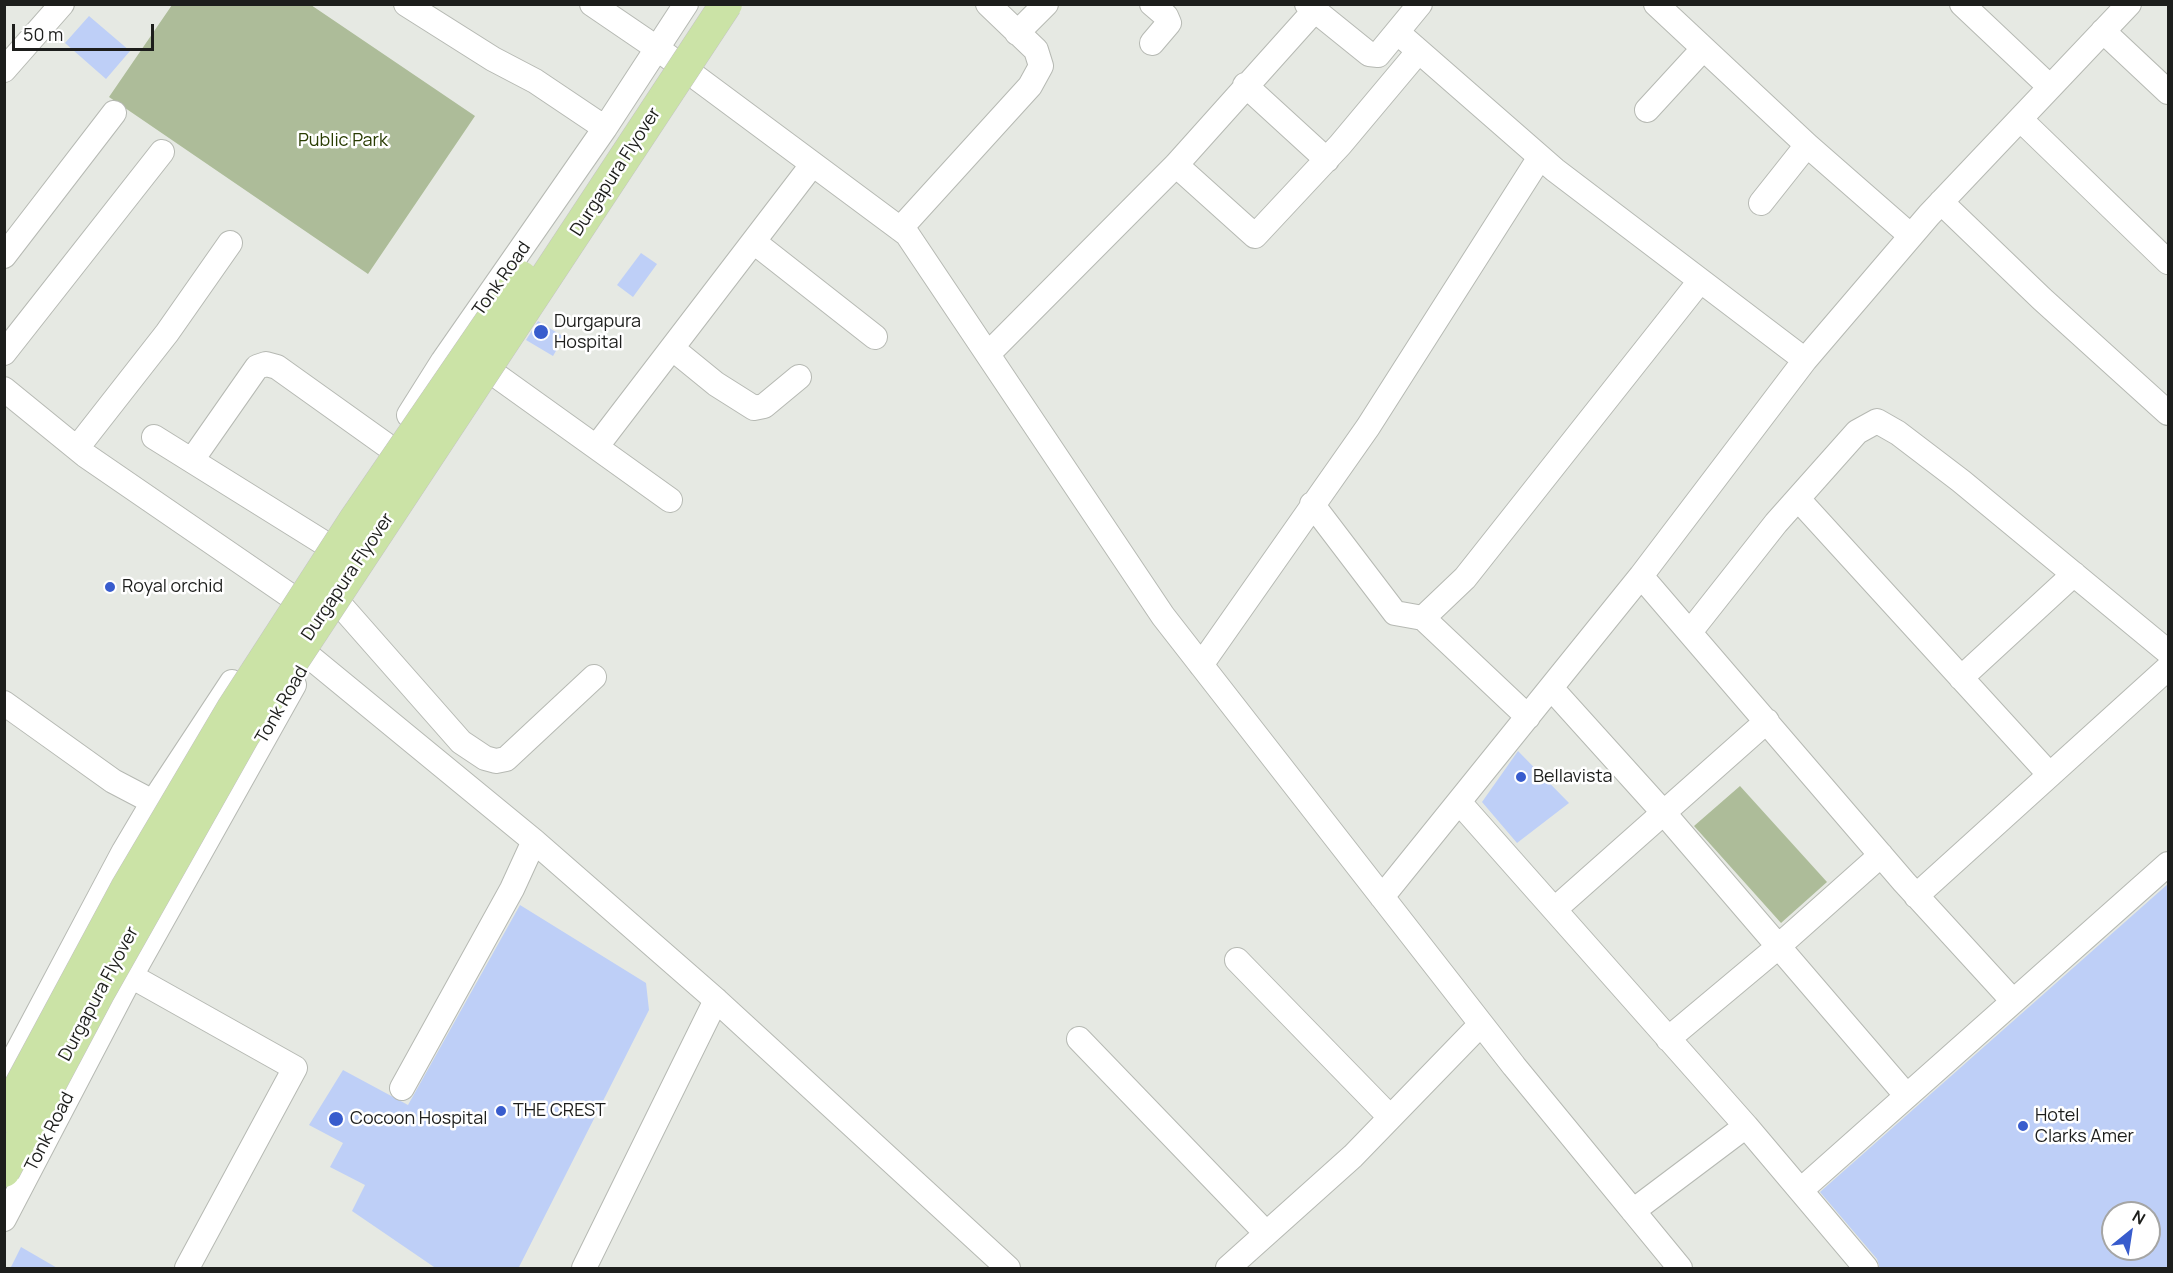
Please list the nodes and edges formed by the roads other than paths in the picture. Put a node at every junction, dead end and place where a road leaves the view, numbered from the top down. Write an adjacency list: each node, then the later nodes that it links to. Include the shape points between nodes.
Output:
1 (62, 4): 23 (street)
2 (406, 4): 31 (street)
3 (592, 4): 20 (street)
4 (686, 4): 20 (street, Tonk Road)
5 (702, 4): 103 (main road, Durgapura Flyover, bridge, via 233,708 126,889)
6 (726, 4): 106 (main road, Durgapura Flyover, bridge, via 244,735 98,994)
7 (738, 4): 24 (street, Tonk Road)
8 (988, 4): 18 (street)
9 (1046, 4): 18 (street)
10 (1152, 4): 19 (street, via 1169,22)
11 (1420, 4): 17 (street)
12 (1656, 4): 21 (street)
13 (1962, 4): 26 (street)
14 (2129, 4): 16 (street)
15 (1310, 8): 17 (street, via 1369,54 1377,54); 25 (street)
16 (2103, 31): 26 (street); 27 (street)
17 (1397, 32): 22 (street)
18 (1017, 33): 40 (street, via 1036,50 1041,66 1030,86)
19 (1152, 43)
20 (658, 49): 24 (street); 31 (street, Tonk Road)
21 (1703, 50): 28 (street); 32 (street)
22 (1418, 52): 34 (street); 35 (street)
23 (4, 70)
24 (692, 75): 36 (street); 52 (street, Tonk Road, via 607,214)
25 (1245, 85): 35 (street); 37 (street)
26 (2050, 87): 30 (street)
27 (2169, 92)
28 (1647, 110)
29 (114, 112): 44 (street)
30 (2020, 119): 38 (street); 45 (street)
31 (605, 128): 58 (street, Tonk Road, via 443,361)
32 (1807, 145): 39 (street); 41 (street)
33 (162, 152): 49 (street)
34 (1540, 157): 46 (street); 63 (street, via 1368,427)
35 (1327, 160): 37 (street, via 1255,236)
36 (813, 165): 40 (street); 42 (street)
37 (1176, 165): 50 (street)
38 (1941, 202): 41 (street); 55 (street)
39 (1761, 203)
40 (900, 229): 50 (street)
41 (1911, 236): 51 (street)
42 (754, 242): 47 (street); 48 (street)
43 (230, 243): 59 (street, via 167,333)
44 (4, 256)
45 (2169, 262)
46 (1700, 281): 51 (street); 69 (street, via 1465,578)
47 (875, 337)
48 (673, 349): 53 (street, via 754,408 764,406); 57 (street)
49 (4, 353)
50 (988, 354): 74 (street, via 1163,616)
51 (1805, 360): 66 (street)
52 (497, 376): 57 (street); 68 (street, Tonk Road)
53 (799, 377)
54 (8, 399): 59 (street)
55 (2169, 413)
56 (154, 437): 60 (street)
57 (597, 446): 62 (street)
58 (389, 447): 60 (street, via 266,363 251,375); 64 (street, Tonk Road)
59 (77, 448): 67 (street)
60 (192, 460): 64 (street)
61 (1798, 499): 65 (street, via 1857,432 1877,422 1898,432); 71 (street); 77 (street)
62 (670, 500)
63 (1312, 504): 69 (street, via 1395,613); 74 (street)
64 (324, 543): 67 (street, Tonk Road)
65 (2074, 574): 72 (street); 77 (street)
66 (1641, 576): 71 (street); 78 (street)
67 (289, 595): 70 (street, Tonk Road)
68 (343, 608): 73 (street, Tonk Road); 76 (street, via 461,742 485,758 506,759)
69 (1423, 618): 80 (street)
70 (269, 625): 73 (street); 83 (street, Tonk Road)
71 (1690, 632): 81 (street)
72 (2169, 652)
73 (311, 655): 86 (street); 94 (street, Tonk Road)
74 (1201, 665): 90 (street)
75 (2169, 668): 82 (street)
76 (594, 677)
77 (1961, 678): 82 (street)
78 (1552, 689): 80 (street); 85 (street)
79 (4, 703): 83 (street, via 114,781)
80 (1528, 717): 84 (street)
81 (1767, 721): 85 (street); 87 (street)
82 (2050, 775): 89 (street)
83 (153, 802): 100 (street, Tonk Road)
84 (1459, 802): 90 (street); 91 (street)
85 (1663, 812): 91 (street); 92 (street)
86 (534, 841): 95 (street); 101 (street, via 512,889)
87 (1881, 855): 89 (street); 92 (street)
88 (2169, 864): 96 (street)
89 (1916, 896): 96 (street)
90 (1382, 897): 97 (street)
91 (1555, 909): 99 (street)
92 (1779, 946): 99 (street); 102 (street)
93 (1237, 960): 104 (street)
94 (131, 976): 109 (street, Tonk Road); 111 (street, via 295,1068)
95 (716, 1000): 112 (street); 113 (street)
96 (2013, 1001): 102 (street)
97 (1481, 1024): 104 (street); 108 (street)
98 (1079, 1039): 110 (street)
99 (1668, 1039): 105 (street)
100 (4, 1077)
101 (402, 1088)
102 (1906, 1095): 107 (street)
103 (4, 1116)
104 (1390, 1117): 110 (street, via 1353,1156)
105 (1746, 1126): 107 (street); 108 (street)
106 (4, 1171)
107 (1801, 1190): 116 (street)
108 (1633, 1211): 115 (street)
109 (4, 1219)
110 (1266, 1233): 114 (street)
111 (187, 1269)
112 (584, 1269)
113 (1008, 1269)
114 (1228, 1269)
115 (1680, 1269)
116 (1866, 1269)

